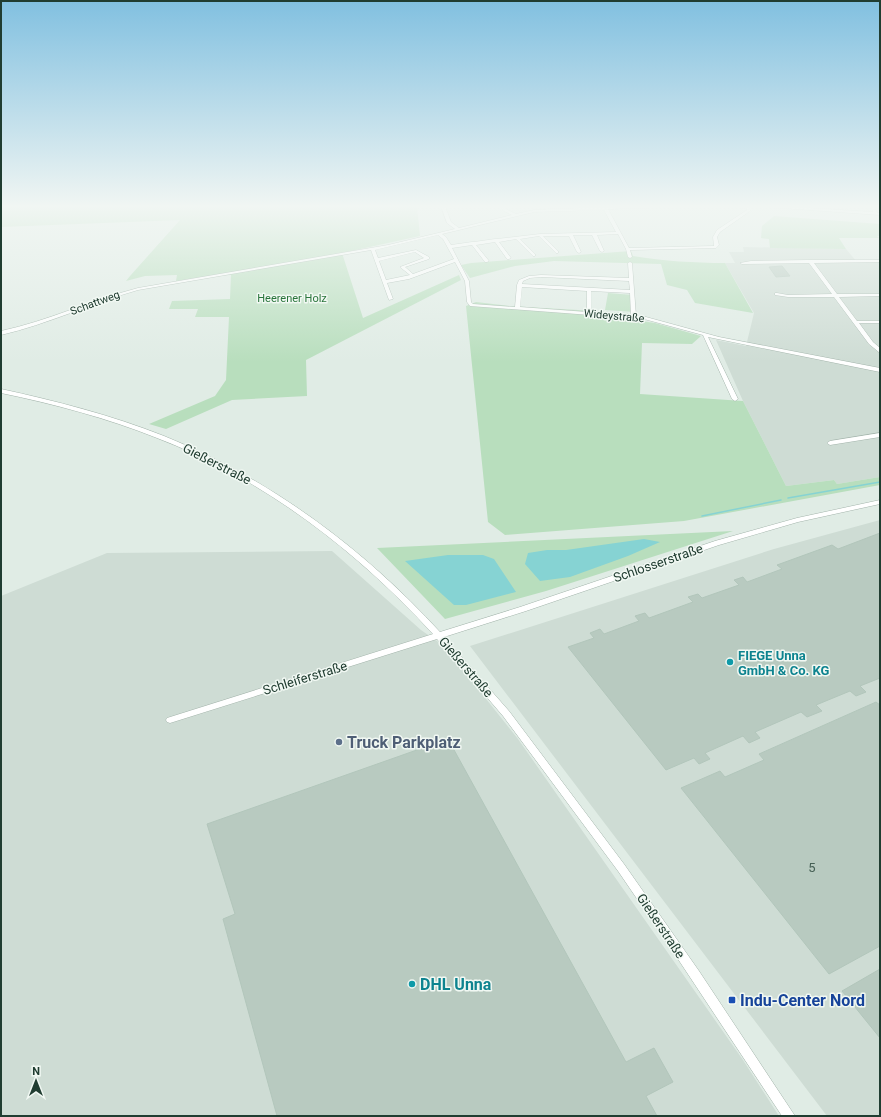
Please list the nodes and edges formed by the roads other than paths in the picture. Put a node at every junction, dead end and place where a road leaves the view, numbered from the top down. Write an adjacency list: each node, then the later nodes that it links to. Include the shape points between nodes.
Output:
1 (315, 258): 27 (street, Schattweg, via 122,293 33,325)
2 (385, 258): 5 (street)
3 (427, 258): 12 (street, via 402,267)
4 (484, 258): 7 (street)
5 (377, 260): 14 (street)
6 (456, 260): 12 (street); 22 (street, Wideystraße, via 467,282 469,302 472,305)
7 (486, 261)
8 (810, 261): 9 (street); 11 (street); 19 (street)
9 (880, 261)
10 (630, 263): 13 (street)
11 (742, 263)
12 (413, 276): 14 (street)
13 (632, 280): 15 (street, via 541,276 524,278); 17 (street)
14 (385, 282): 21 (street)
15 (519, 285): 16 (street); 22 (street)
16 (589, 289): 17 (street); 23 (street)
17 (632, 292): 24 (street)
18 (776, 294): 19 (street)
19 (835, 295): 20 (street); 25 (street)
20 (880, 295)
21 (391, 299)
22 (517, 309): 23 (street, Wideystraße)
23 (589, 313): 24 (street, Wideystraße)
24 (634, 316): 28 (street, Wideystraße)
25 (855, 322): 26 (street); 29 (street)
26 (880, 322)
27 (1, 333)
28 (705, 335): 30 (street, Wideystraße); 32 (street)
29 (880, 351)
30 (880, 370)
31 (1, 391): 36 (street, Gießerstraße, via 122,422 170,440 236,472 339,540)
32 (735, 399)
33 (880, 435): 34 (street)
34 (830, 443)
35 (880, 502): 36 (street, Schlosserstraße, via 797,520 718,543)
36 (440, 636): 37 (street, Schleiferstraße); 38 (street, Gießerstraße, via 485,687 523,736 636,889)
37 (170, 720)
38 (789, 1116)

